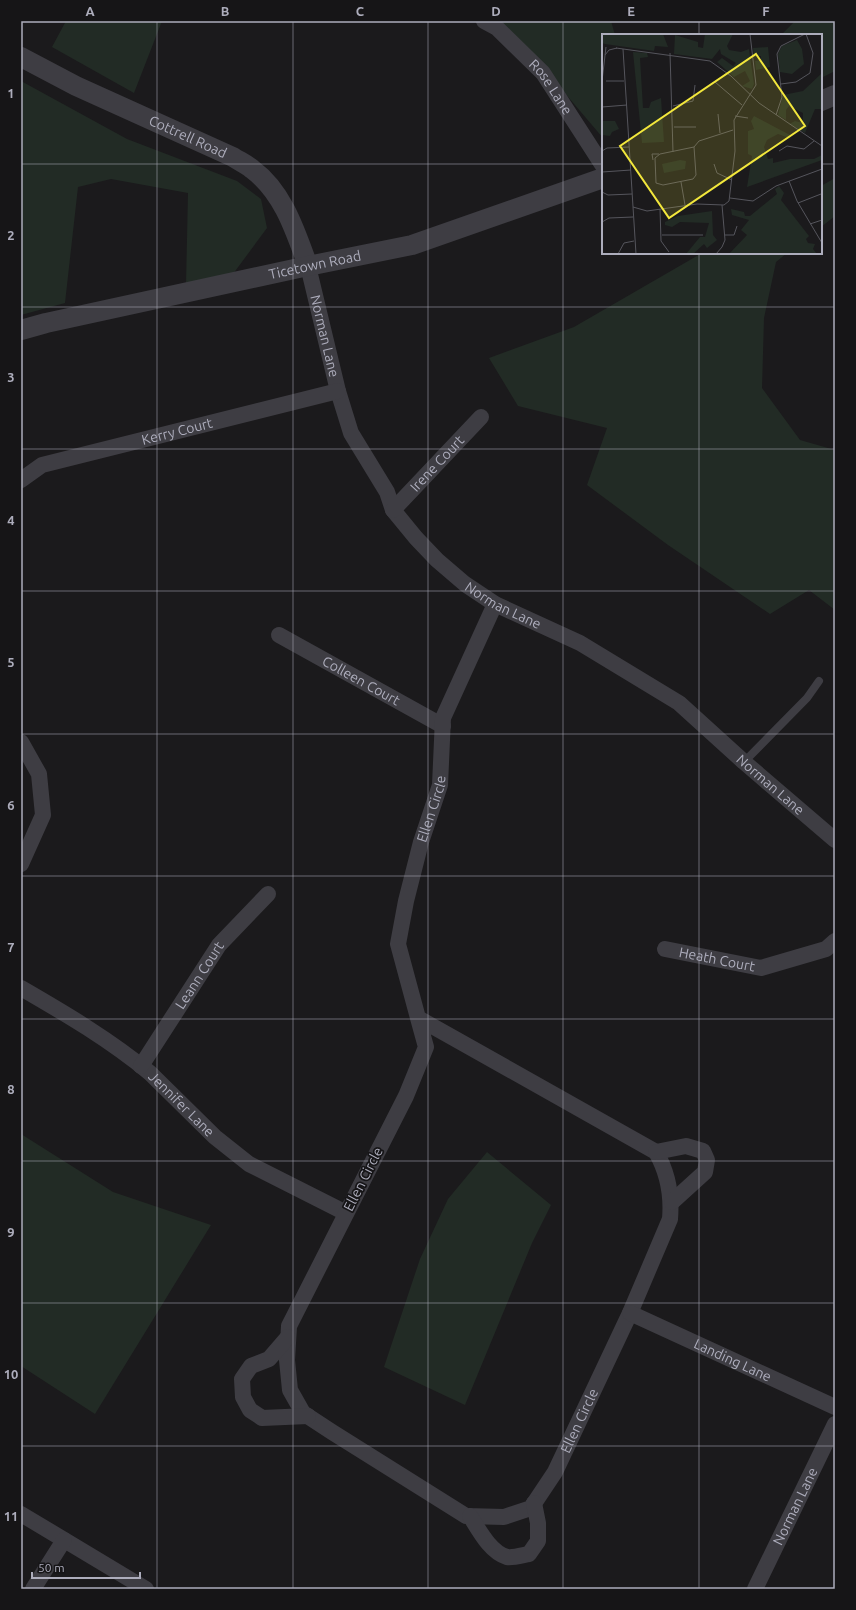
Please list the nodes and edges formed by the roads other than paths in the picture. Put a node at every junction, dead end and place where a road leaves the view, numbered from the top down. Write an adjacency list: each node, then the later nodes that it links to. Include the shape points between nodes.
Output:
1 (484, 21): 5 (street, Rose Lane, via 497,28 543,73)
2 (21, 57): 7 (street, Cottrell Road, via 76,86 252,169 264,180 288,213)
3 (835, 95): 4 (street)
4 (822, 101)
5 (602, 164)
6 (602, 178): 7 (street, Ticetown Road, via 412,245)
7 (308, 266): 8 (street, Ticetown Road); 9 (street, Norman Lane)
8 (21, 330)
9 (338, 391): 11 (street, Kerry Court, via 42,465); 12 (street, Norman Lane, via 351,433 387,492)
10 (481, 417): 12 (street, Irene Court)
11 (21, 480)
12 (393, 510): 13 (street, Norman Lane, via 438,560 465,584)
13 (495, 604): 16 (street, Ellen Circle, via 443,718); 18 (street, Norman Lane, via 580,642 679,703)
14 (279, 635): 16 (street, Colleen Court)
15 (819, 681): 18 (lane, via 807,698)
16 (443, 726): 25 (street, Ellen Circle, via 440,785 421,842 398,944)
17 (21, 742): 20 (street, via 39,774 43,815)
18 (744, 762): 19 (street, Norman Lane)
19 (835, 840)
20 (21, 864)
21 (268, 894): 26 (street, Leann Court, via 219,945)
22 (835, 941): 23 (street, Heath Court, via 826,949 761,968)
23 (665, 949)
24 (21, 988): 26 (street, Jennifer Lane, via 116,1046)
25 (418, 1018): 27 (street); 29 (street, Ellen Circle, via 426,1047 406,1096)
26 (141, 1066): 29 (street, Jennifer Lane, via 215,1137 249,1164)
27 (656, 1152): 28 (street, Ellen Circle, via 664,1166); 28 (street, via 686,1146 703,1151 707,1160 705,1172)
28 (672, 1202): 30 (street, Ellen Circle, via 670,1219)
29 (346, 1213): 31 (street, Ellen Circle, via 288,1326)
30 (630, 1314): 32 (street, Landing Lane); 35 (street, Ellen Circle, via 555,1472)
31 (288, 1337): 33 (street, Ellen Circle, via 290,1390 303,1413); 33 (street, Ellen Circle, via 269,1359 251,1366 242,1379 243,1397 250,1410 262,1418)
32 (835, 1406)
33 (308, 1416): 37 (street, Ellen Circle, via 466,1516)
34 (835, 1424): 41 (street, Norman Lane)
35 (534, 1503): 37 (street, Ellen Circle, via 531,1508 504,1517); 37 (street, via 538,1541 529,1554 508,1557 498,1552 486,1541)
36 (21, 1514): 38 (street)
37 (470, 1516)
38 (64, 1540): 39 (street); 40 (street)
39 (33, 1589)
40 (146, 1589)
41 (754, 1589)

